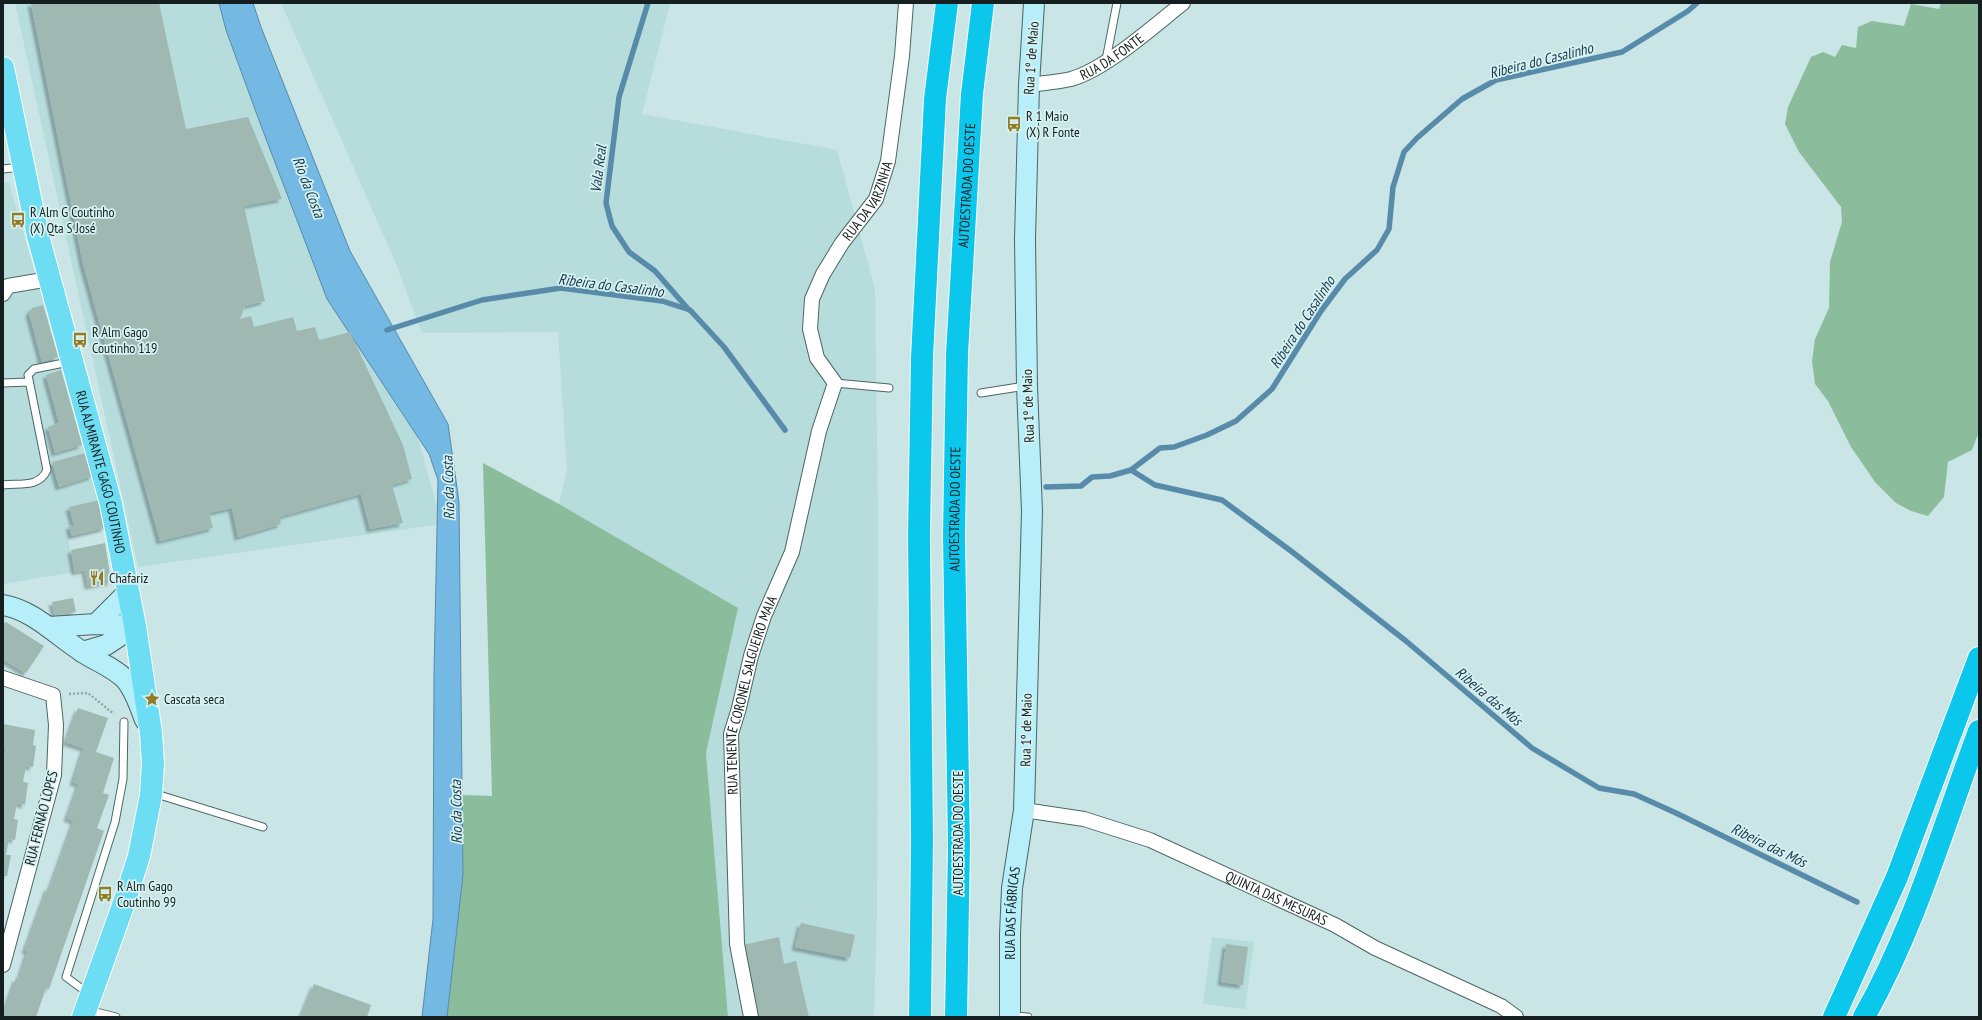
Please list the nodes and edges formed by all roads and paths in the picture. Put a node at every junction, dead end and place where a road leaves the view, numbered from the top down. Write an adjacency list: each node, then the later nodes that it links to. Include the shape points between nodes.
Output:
1 (906, 3): 17 (street, RUA DA VARZINHA, via 902,56 885,169 876,199 842,243 823,274 812,299 810,329 817,358)
2 (947, 3): 42 (highway, via 935,99 922,358 919,536 922,840)
3 (983, 3): 43 (highway, AUTOESTRADA DO OESTE, via 972,94 957,354 954,536 959,846)
4 (1034, 3): 9 (street, Rua 1º de Maio)
5 (1117, 3): 7 (lane)
6 (1183, 3): 7 (street, RUA DA FONTE)
7 (1106, 61): 9 (street, RUA DA FONTE, via 1071,79)
8 (3, 68): 10 (main road, RUA ALMIRANTE GAGO COUTINHO)
9 (1029, 85): 18 (street, Rua 1º de Maio, via 1025,231)
10 (8, 120): 11 (main road, RUA ALMIRANTE GAGO COUTINHO)
11 (13, 168): 12 (main road, RUA ALMIRANTE GAGO COUTINHO)
12 (49, 279): 13 (street, via 8,286); 14 (main road, RUA ALMIRANTE GAGO COUTINHO)
13 (3, 294)
14 (71, 361): 15 (lane, via 34,369 28,375); 22 (main road, RUA ALMIRANTE GAGO COUTINHO, via 110,504)
15 (28, 382): 16 (lane); 21 (lane, via 47,470 44,478 37,482)
16 (3, 383)
17 (835, 383): 19 (lane); 41 (street, RUA TENENTE CORONEL SALGUEIRO MAIA, via 819,431 792,552 750,656 731,734 737,944)
18 (1027, 386): 20 (lane); 35 (street, Rua 1º de Maio, via 1032,511)
19 (889, 388)
20 (982, 393)
21 (3, 484)
22 (128, 592): 24 (street); 25 (main road, RUA ALMIRANTE GAGO COUTINHO)
23 (3, 605): 26 (street, via 16,607)
24 (96, 624): 25 (street); 26 (street)
25 (135, 626): 27 (street, via 106,645); 33 (main road, RUA ALMIRANTE GAGO COUTINHO)
26 (49, 627): 27 (street)
27 (82, 652): 33 (street, via 110,667 125,680)
28 (1979, 658): 46 (highway, via 1897,877)
29 (3, 678): 30 (street)
30 (53, 695): 31 (path, via 88,693); 37 (street, RUA FERNÃO LOPES, via 56,725 54,775)
31 (124, 722): 39 (lane, via 123,779 115,822 66,977)
32 (1979, 731): 47 (highway, via 1932,864 1903,936)
33 (151, 733): 34 (main road, RUA ALMIRANTE GAGO COUTINHO)
34 (151, 792): 36 (lane); 39 (main road, RUA ALMIRANTE GAGO COUTINHO, via 139,856)
35 (1024, 810): 44 (street, RUA DAS FÁBRICAS, via 1012,888 1010,934); 45 (street, QUINTA DAS MESURAS, via 1084,818 1150,840 1335,925 1375,948 1501,1006)
36 (263, 827)
37 (7, 933): 38 (street, RUA FERNÃO LOPES)
38 (3, 965)
39 (87, 1007): 40 (lane)
40 (116, 1017)
41 (752, 1017)
42 (920, 1017)
43 (956, 1017)
44 (1016, 1017)
45 (1516, 1017)
46 (1834, 1017)
47 (1864, 1017)

